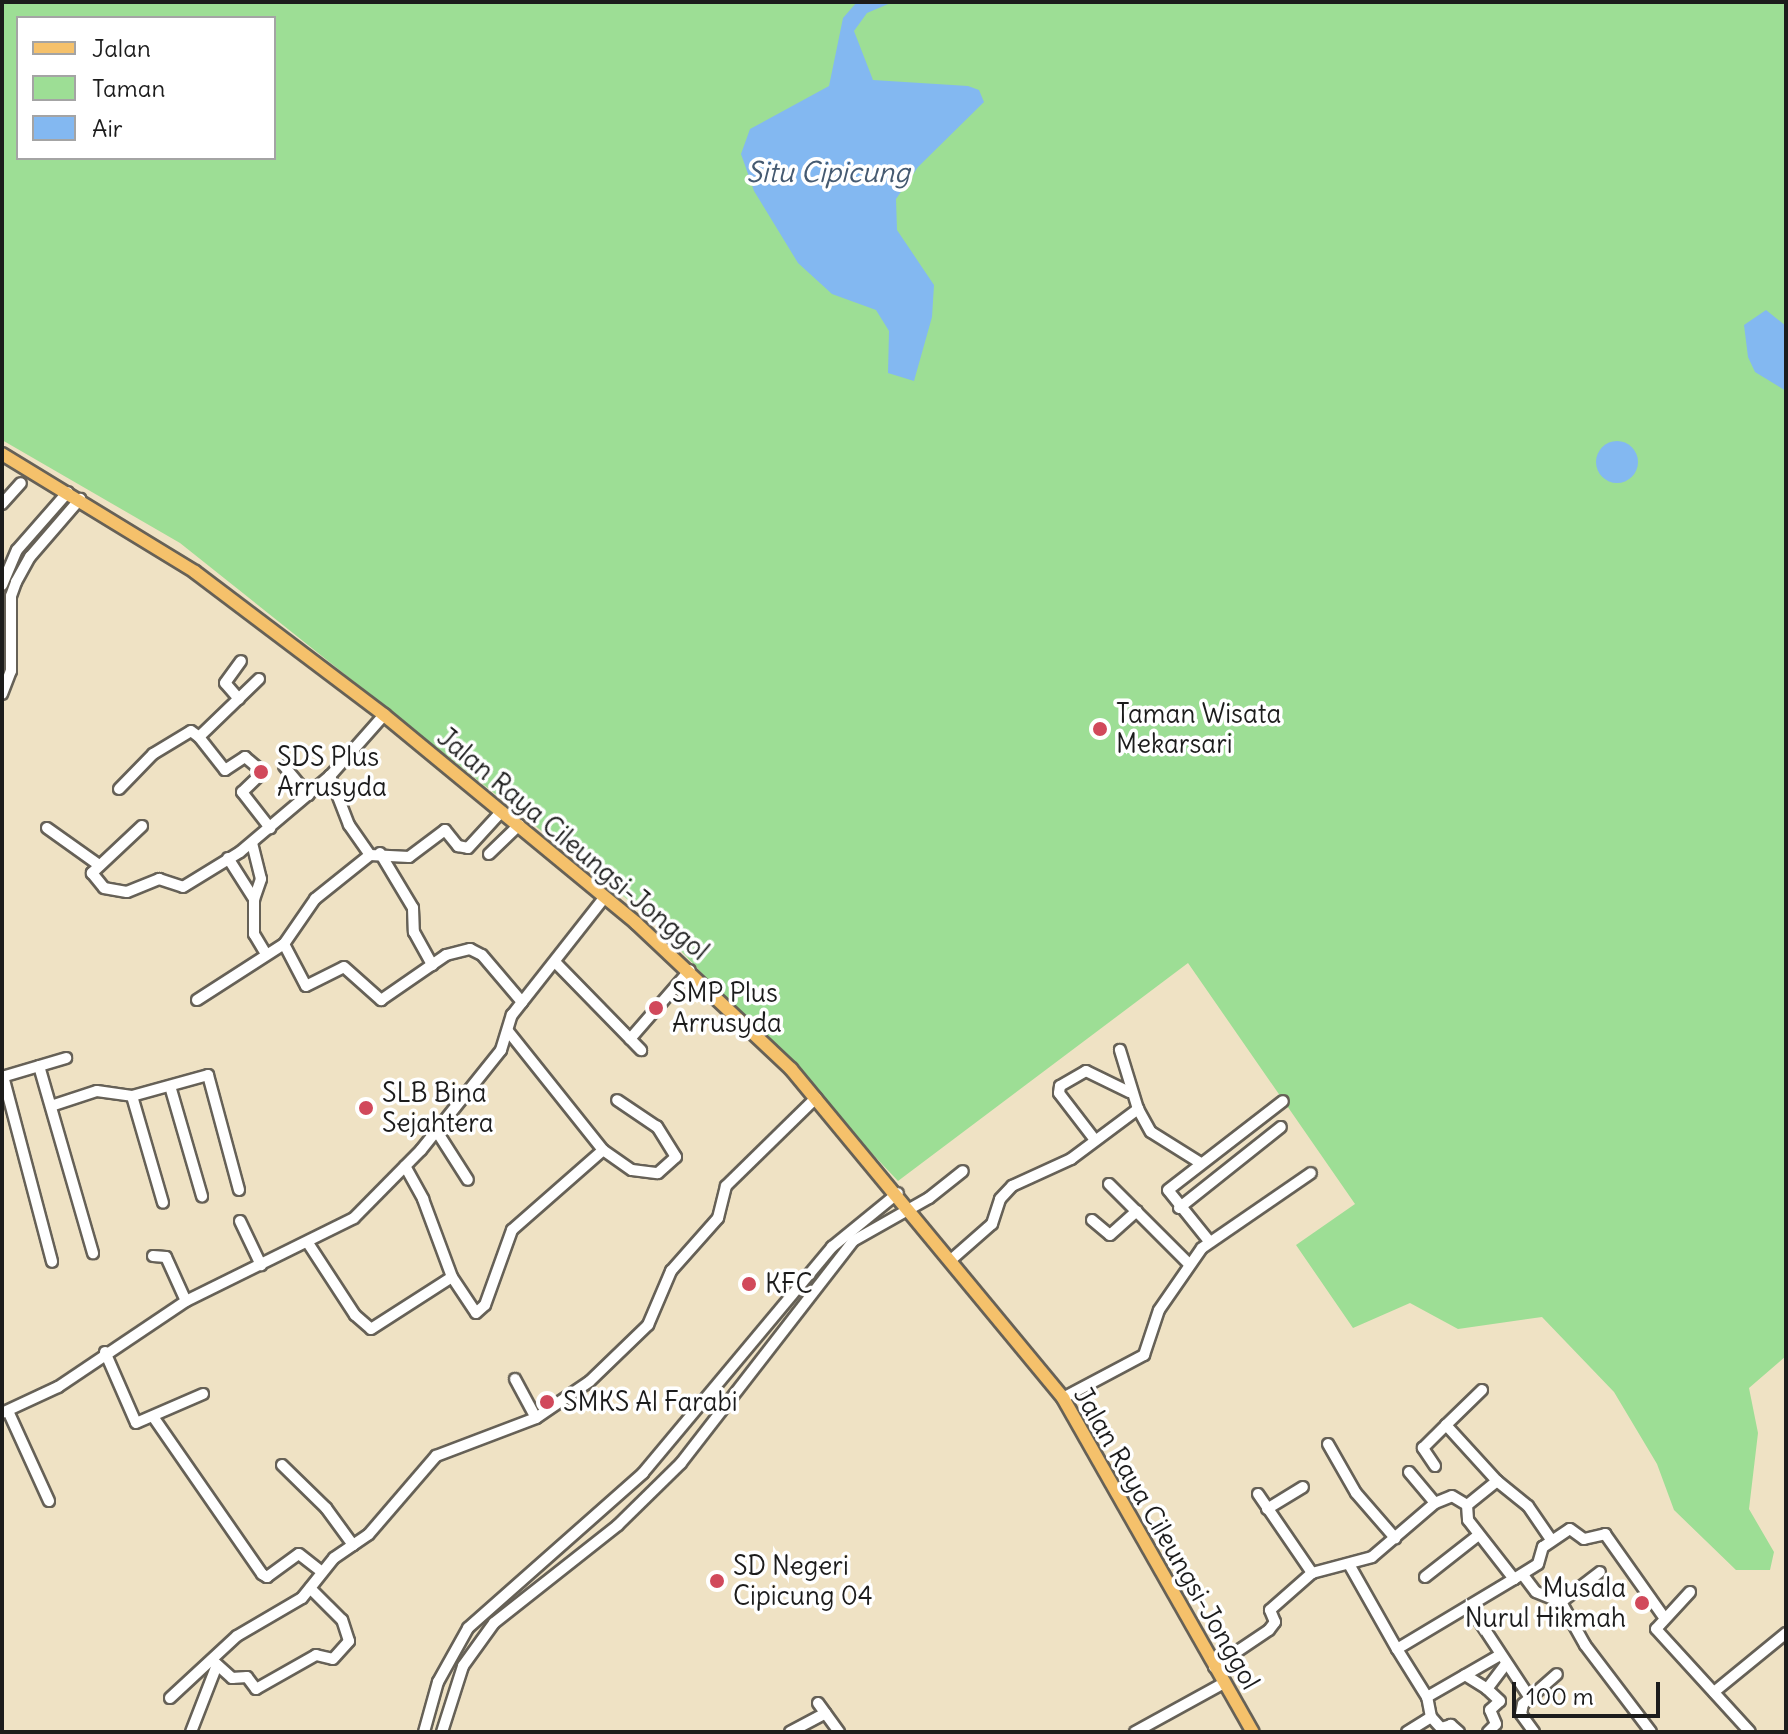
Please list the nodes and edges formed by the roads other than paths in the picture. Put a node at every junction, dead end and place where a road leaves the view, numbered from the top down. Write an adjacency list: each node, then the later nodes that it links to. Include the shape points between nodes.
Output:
1 (2, 454): 3 (main road, Jalan Raya Cileungsi-Jonggol)
2 (21, 483): 5 (street)
3 (68, 492): 4 (main road, Jalan Raya Cileungsi-Jonggol); 6 (street, via 17,550)
4 (80, 499): 9 (street, via 30,557 16,582 11,596 11,671); 11 (main road, Jalan Raya Cileungsi-Jonggol, via 195,572)
5 (2, 504)
6 (2, 585)
7 (241, 661): 10 (street, via 225,683)
8 (259, 679): 10 (street)
9 (2, 694)
10 (239, 699): 12 (street)
11 (384, 715): 14 (street); 17 (main road, Jalan Raya Cileungsi-Jonggol)
12 (199, 737): 15 (street, via 189,731 153,754); 21 (street, via 225,770 245,757 263,772 242,792)
13 (284, 766): 16 (street)
14 (330, 776): 16 (street); 23 (street, via 349,825)
15 (119, 789)
16 (308, 795): 21 (street)
17 (502, 811): 18 (main road, Jalan Raya Cileungsi-Jonggol); 23 (street, via 468,848 441,831 409,857)
18 (519, 825): 24 (street); 27 (main road, Jalan Raya Cileungsi-Jonggol)
19 (142, 826): 26 (street)
20 (47, 828): 26 (street)
21 (270, 828): 22 (street)
22 (252, 843): 25 (street); 28 (street, via 261,879)
23 (375, 854): 29 (street, via 315,899); 32 (street, via 413,908 414,932)
24 (489, 854)
25 (228, 858): 26 (street, via 183,887 159,879 119,892 92,877); 28 (street)
26 (99, 865)
27 (605, 897): 31 (street); 33 (main road, Jalan Raya Cileungsi-Jonggol)
28 (254, 899): 30 (street, via 254,934)
29 (284, 944): 30 (street); 32 (street, via 306,986 344,967 381,1000)
30 (266, 954): 34 (street)
31 (556, 963): 35 (street); 37 (street)
32 (432, 965): 35 (street, via 454,952 477,951)
33 (690, 970): 37 (street); 46 (main road, Jalan Raya Cileungsi-Jonggol)
34 (197, 1000)
35 (522, 1002): 36 (street)
36 (508, 1031): 52 (street, via 501,1050); 54 (street)
37 (630, 1039): 38 (street)
38 (641, 1050)
39 (1120, 1050): 44 (street)
40 (66, 1058): 41 (street)
41 (39, 1066): 42 (street); 49 (street)
42 (2, 1076): 75 (street)
43 (170, 1086): 45 (street); 61 (street, via 208,1075); 63 (street)
44 (1129, 1092): 50 (street); 53 (street, via 1086,1071 1060,1086 1061,1097)
45 (132, 1096): 49 (street, via 97,1091); 64 (street)
46 (816, 1098): 62 (main road, Jalan Raya Cileungsi-Jonggol); 89 (street, via 726,1186 718,1218 671,1271 662,1303 642,1333 590,1381)
47 (617, 1100): 54 (street, via 657,1127 675,1160 658,1173 647,1174)
48 (1283, 1101): 55 (street)
49 (51, 1106): 72 (street)
50 (1138, 1109): 53 (street); 55 (street, via 1151,1132)
51 (1281, 1127): 66 (street)
52 (436, 1130): 56 (street); 59 (street)
53 (1095, 1140): 74 (street, via 1071,1159 1012,1186 1000,1199 992,1224)
54 (603, 1150): 78 (street, via 517,1223 501,1249 478,1312)
55 (1199, 1162): 66 (street, via 1169,1188)
56 (405, 1166): 71 (street, via 354,1218); 78 (street)
57 (963, 1171): 65 (street)
58 (1311, 1173): 70 (street)
59 (468, 1180)
60 (1109, 1184): 67 (street)
61 (239, 1190)
62 (898, 1193): 65 (main road, Jalan Raya Cileungsi-Jonggol); 81 (street, via 832,1247)
63 (202, 1196)
64 (163, 1203)
65 (910, 1208): 74 (main road, Jalan Raya Cileungsi-Jonggol); 82 (street, via 871,1228 839,1255)
66 (1179, 1208): 70 (street)
67 (1137, 1211): 68 (street, via 1110,1235); 76 (street)
68 (1092, 1220)
69 (240, 1221): 77 (street)
70 (1209, 1241): 76 (street)
71 (308, 1243): 77 (street); 78 (street, via 355,1315 371,1329)
72 (93, 1253)
73 (153, 1256): 79 (street, via 166,1257)
74 (952, 1259): 86 (main road, Jalan Raya Cileungsi-Jonggol)
75 (52, 1262)
76 (1189, 1264): 86 (street, via 1159,1310 1144,1355)
77 (261, 1265): 79 (street)
78 (452, 1277)
79 (186, 1301): 80 (street)
80 (105, 1352): 87 (street, via 58,1387); 88 (street, via 134,1421)
81 (734, 1366): 82 (street); 134 (street, via 643,1473 468,1628 438,1682)
82 (750, 1378): 135 (street, via 657,1488 494,1623 463,1666)
83 (515, 1379): 89 (street)
84 (1482, 1390): 90 (street)
85 (203, 1394): 88 (street)
86 (1063, 1398): 121 (main road, Jalan Raya Cileungsi-Jonggol)
87 (5, 1412): 98 (street)
88 (154, 1418): 107 (street, via 262,1574 267,1577 299,1554)
89 (536, 1418): 105 (street, via 436,1456 369,1534)
90 (1446, 1425): 93 (street, via 1423,1448); 95 (street)
91 (1328, 1444): 103 (street, via 1356,1493)
92 (282, 1465): 105 (street, via 326,1508)
93 (1435, 1466)
94 (1409, 1472): 99 (street)
95 (1497, 1481): 100 (street); 104 (street, via 1528,1506)
96 (1303, 1487): 101 (street)
97 (1258, 1494): 101 (street)
98 (49, 1501)
99 (1435, 1503): 100 (street, via 1452,1496); 103 (street)
100 (1467, 1505): 102 (street)
101 (1267, 1509): 109 (street)
102 (1476, 1537): 110 (street); 111 (street)
103 (1395, 1538): 106 (street)
104 (1552, 1541): 111 (street, via 1542,1548 1541,1562); 116 (street, via 1570,1529 1584,1539 1610,1537)
105 (353, 1545): 107 (street)
106 (1350, 1566): 109 (street); 118 (street)
107 (322, 1572): 112 (street)
108 (1600, 1572): 114 (street)
109 (1312, 1573): 121 (street, via 1270,1610 1274,1623 1262,1637)
110 (1425, 1577)
111 (1518, 1577): 114 (street); 115 (street)
112 (310, 1588): 120 (street, via 237,1636); 120 (street, via 342,1620 349,1641 333,1659 316,1655 256,1689 243,1675 232,1678)
113 (1690, 1592): 116 (street)
114 (1561, 1602): 144 (street, via 1585,1645)
115 (1470, 1607): 118 (street); 119 (street)
116 (1663, 1616): 126 (street, via 1656,1629)
117 (1786, 1633): 126 (street)
118 (1397, 1649): 127 (street)
119 (1503, 1660): 123 (street); 125 (street); 129 (street)
120 (215, 1662): 128 (street); 133 (street, via 204,1710)
121 (1214, 1667): 124 (main road, Jalan Raya Cileungsi-Jonggol)
122 (1557, 1674): 129 (street)
123 (1465, 1675): 125 (street); 127 (street)
124 (1224, 1683): 138 (street); 139 (main road, Jalan Raya Cileungsi-Jonggol)
125 (1487, 1689): 142 (street, via 1500,1701 1490,1710 1496,1724)
126 (1714, 1692): 145 (street)
127 (1427, 1697): 132 (street)
128 (170, 1698)
129 (1530, 1698): 143 (street, via 1521,1714)
130 (818, 1703): 131 (street)
131 (825, 1713): 136 (street); 137 (street)
132 (1431, 1717): 140 (street); 141 (street, via 1442,1728 1451,1725)
133 (191, 1732)
134 (424, 1732)
135 (442, 1732)
136 (790, 1732)
137 (839, 1732)
138 (1135, 1732)
139 (1253, 1732)
140 (1407, 1732)
141 (1459, 1732)
142 (1488, 1732)
143 (1534, 1732)
144 (1651, 1732)
145 (1750, 1732)

